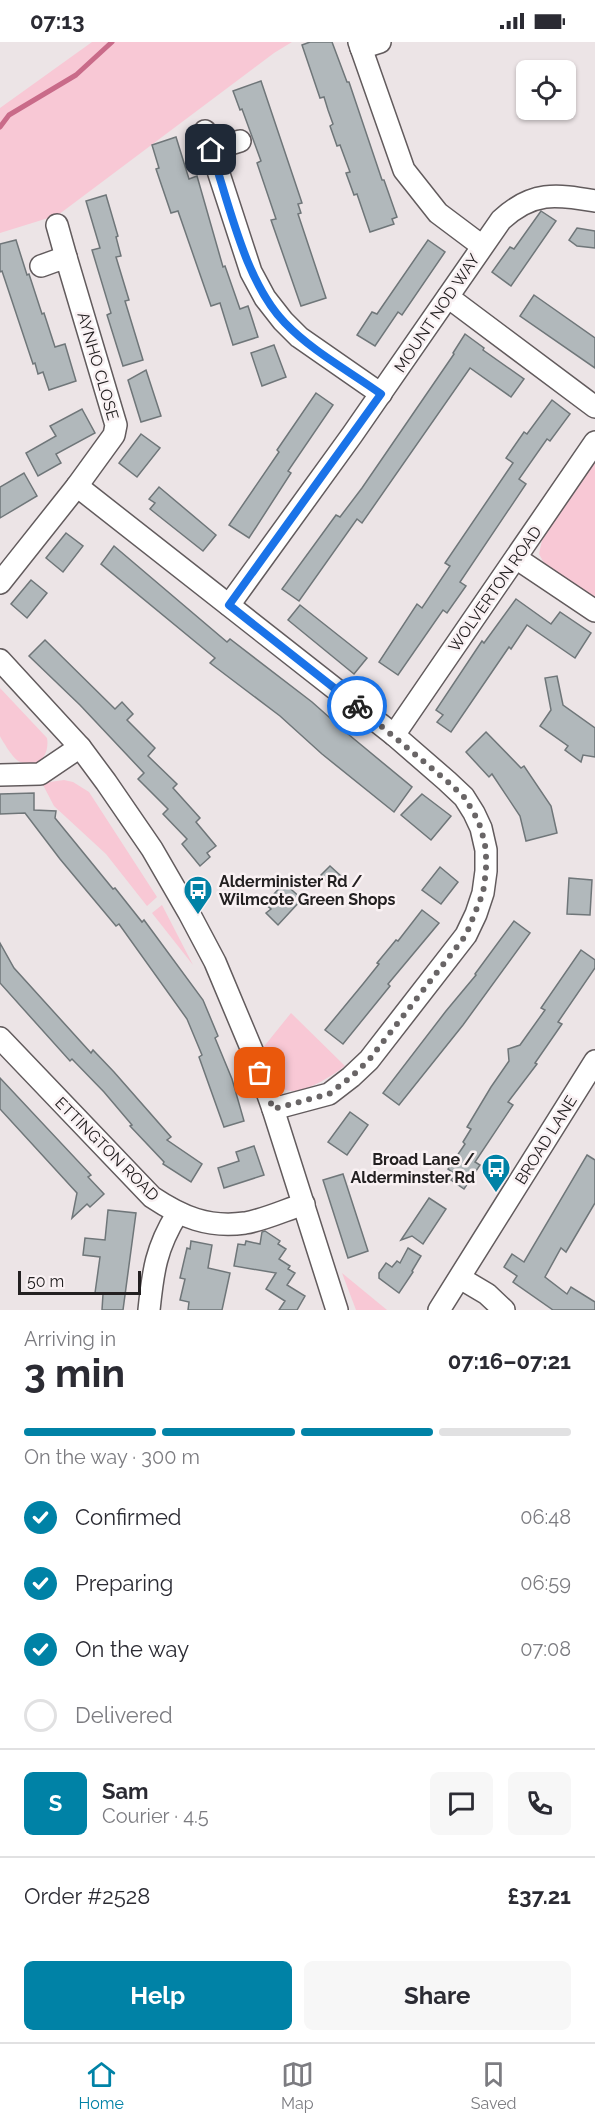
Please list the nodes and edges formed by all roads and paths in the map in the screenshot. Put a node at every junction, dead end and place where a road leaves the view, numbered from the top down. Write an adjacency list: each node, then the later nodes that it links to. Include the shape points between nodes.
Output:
1 (367, 44): 5 (street, via 404,170 438,213)
2 (240, 141): 9 (street, via 208,140 251,272 265,298 299,337)
3 (595, 201): 5 (street, MOUNT NOD WAY, via 554,195 526,201 501,220)
4 (57, 225): 6 (street, AYNHO CLOSE)
5 (482, 246): 8 (street, MOUNT NOD WAY)
6 (66, 257): 7 (street); 12 (street, AYNHO CLOSE, via 116,425 114,435)
7 (41, 266)
8 (447, 297): 9 (street, MOUNT NOD WAY); 10 (street)
9 (381, 394): 15 (street, MOUNT NOD WAY)
10 (595, 407)
11 (595, 442): 13 (street, WOLVERTON ROAD)
12 (77, 486): 14 (street, AYNHO CLOSE); 15 (street)
13 (516, 558): 16 (street); 18 (street, WOLVERTON ROAD)
14 (0, 583)
15 (229, 605): 18 (street)
16 (595, 611)
17 (0, 660): 19 (street)
18 (394, 735): 23 (street, via 464,797 474,813 486,850 483,893 466,935 369,1060 329,1094)
19 (80, 747): 20 (street, via 40,774); 23 (street, via 152,849 189,913 215,962)
20 (0, 776)
21 (0, 1038): 25 (street, ETTINGTON ROAD, via 152,1197)
22 (595, 1061): 26 (street, BROAD LANE)
23 (273, 1109): 24 (street)
24 (304, 1204): 25 (street, ETTINGTON ROAD, via 247,1223 199,1221); 28 (street)
25 (177, 1214): 27 (street, via 156,1259)
26 (460, 1278): 29 (street, BROAD LANE); 30 (street)
27 (149, 1310)
28 (337, 1310)
29 (439, 1310)
30 (504, 1310)

